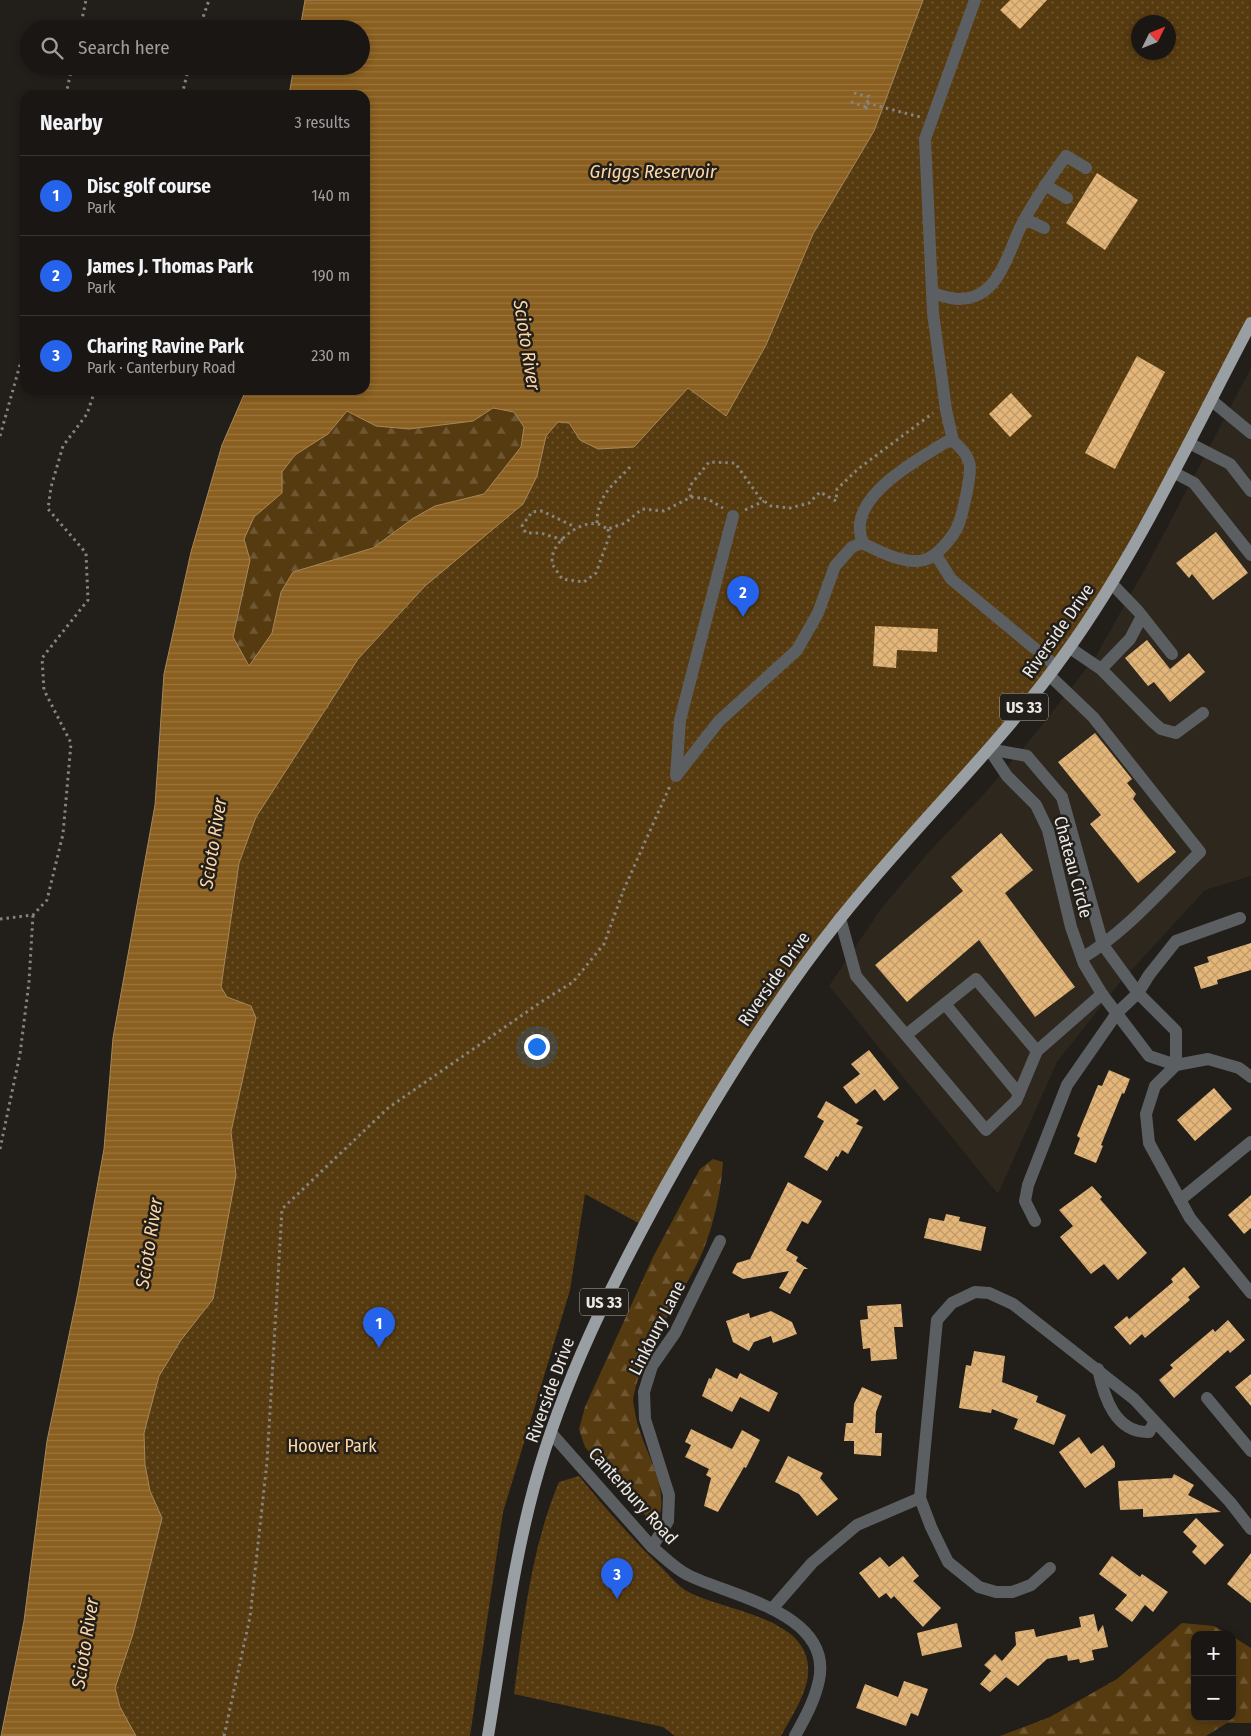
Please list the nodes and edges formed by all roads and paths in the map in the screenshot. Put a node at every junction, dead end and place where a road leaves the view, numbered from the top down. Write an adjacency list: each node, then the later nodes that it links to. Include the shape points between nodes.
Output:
1 (86, 0): 4 (path)
2 (210, 0): 5 (path)
3 (975, 0): 13 (street)
4 (82, 20)
5 (202, 20)
6 (70, 75): 8 (path)
7 (187, 75): 9 (path)
8 (67, 90)
9 (183, 90)
10 (854, 93): 12 (path, via 869,96)
11 (851, 102): 12 (path)
12 (866, 106): 13 (path)
13 (932, 120): 19 (street, via 925,139)
14 (1086, 168): 15 (street, via 1066,156)
15 (1045, 185): 16 (street); 17 (street)
16 (1067, 198)
17 (1025, 219): 18 (street); 19 (street, via 1002,271 985,290 971,298 957,300)
18 (1044, 228)
19 (932, 293): 24 (street)
20 (1251, 323): 23 (main road, Riverside Drive / US 33)
21 (20, 366): 26 (path)
22 (93, 395): 51 (path, via 87,414 63,446 48,509 86,553 88,600 42,658 44,690 71,743 63,834 47,900)
23 (1211, 400): 25 (street); 28 (main road, Riverside Drive / US 33)
24 (946, 410): 27 (street); 33 (path, via 935,412 913,426 858,469 837,489 836,501 820,492 808,503 790,508)
25 (1251, 433)
26 (0, 436)
27 (953, 441): 39 (street, via 946,442 895,473 868,506 860,523); 40 (street, via 970,463 968,479 957,526)
28 (1189, 443): 30 (main road, Riverside Drive / US 33); 31 (street, via 1230,464)
29 (630, 468): 35 (path, via 602,498 597,509)
30 (1174, 472): 41 (street, via 1194,483); 42 (main road, Riverside Drive / US 33)
31 (1251, 491)
32 (691, 497): 33 (path, via 689,487 709,462 728,462 735,463); 34 (path, via 708,499); 37 (path, via 664,512 642,509 625,523)
33 (764, 502): 34 (path)
34 (733, 516): 39 (street, via 680,720 676,776 719,721 797,650 818,613 834,566 852,547)
35 (597, 523): 36 (path); 37 (path)
36 (575, 527): 38 (path); 38 (path, via 542,511 532,512 522,526 526,533 541,533)
37 (608, 529): 38 (path, via 609,537 596,573 584,582 562,579 552,564 554,550)
38 (563, 540)
39 (862, 543): 40 (street, via 908,559 922,560)
40 (936, 555): 47 (street, via 951,579)
41 (1251, 555)
42 (1112, 584): 43 (street); 44 (main road, Riverside Drive / US 33)
43 (1142, 616): 45 (street); 46 (street, via 1130,638)
44 (1070, 648): 46 (street); 47 (main road, Riverside Drive / US 33)
45 (1172, 654)
46 (1101, 669): 48 (street, via 1161,728 1176,733)
47 (1053, 671): 49 (main road, Riverside Drive / US 33); 55 (street, via 1200,852)
48 (1203, 713)
49 (989, 749): 52 (main road, Riverside Drive / US 33); 55 (street, Chateau Circle, via 1027,756 1062,797); 56 (street, Chateau Circle, via 1007,776 1036,805 1048,830 1071,927)
50 (674, 778): 82 (path, via 624,889 604,944 574,982 388,1108 282,1209 266,1462 251,1608)
51 (33, 915): 54 (path); 67 (path, via 20,1054)
52 (840, 918): 61 (street, via 856,976); 75 (main road, Riverside Drive / US 33, via 792,981 747,1049 684,1154 598,1312)
53 (1240, 918): 57 (street, via 1176,940)
54 (0, 919)
55 (1103, 945): 56 (street); 57 (street, Chateau Circle)
56 (1082, 958): 58 (street, Chateau Circle)
57 (1138, 993): 60 (street); 63 (street, Chateau Circle, via 1176,1031)
58 (1102, 994): 60 (street, Chateau Circle); 62 (street)
59 (945, 1004): 61 (street); 62 (street, via 976,979); 65 (street)
60 (1117, 1013): 63 (street, Chateau Circle, via 1149,1056); 69 (street, via 1067,1085 1038,1156 1025,1201)
61 (906, 1036): 65 (street, via 986,1130 1016,1101)
62 (1037, 1050): 65 (street)
63 (1176, 1065): 64 (street, via 1208,1058 1239,1068); 68 (street, via 1155,1086 1146,1114 1149,1143)
64 (1251, 1077)
65 (1019, 1094)
66 (1251, 1142): 68 (street)
67 (0, 1149)
68 (1180, 1200): 71 (street, via 1190,1218)
69 (1035, 1221)
70 (720, 1241): 79 (street, Linkbury Lane, via 675,1333 652,1366 644,1392 646,1419 670,1495 668,1521)
71 (1251, 1293)
72 (1098, 1369): 74 (street, via 1134,1400); 74 (street, via 1103,1392 1114,1414 1125,1426 1149,1432); 77 (street, via 1013,1304 989,1293 976,1292 952,1303 937,1320)
73 (1207, 1398): 76 (street)
74 (1154, 1423): 78 (street, via 1230,1502)
75 (552, 1433): 79 (street, Canterbury Road); 83 (main road, Riverside Drive / US 33, via 535,1484 516,1562)
76 (1251, 1451)
77 (920, 1498): 80 (street, via 948,1562 980,1588 1012,1592 1031,1585); 81 (street, via 857,1525 812,1563)
78 (1251, 1529)
79 (652, 1547): 81 (street, Canterbury Road, via 686,1575)
80 (1050, 1568)
81 (772, 1609): 84 (street, Canterbury Road, via 807,1634 818,1656 820,1678 814,1700)
82 (224, 1736)
83 (488, 1736)
84 (795, 1736)

